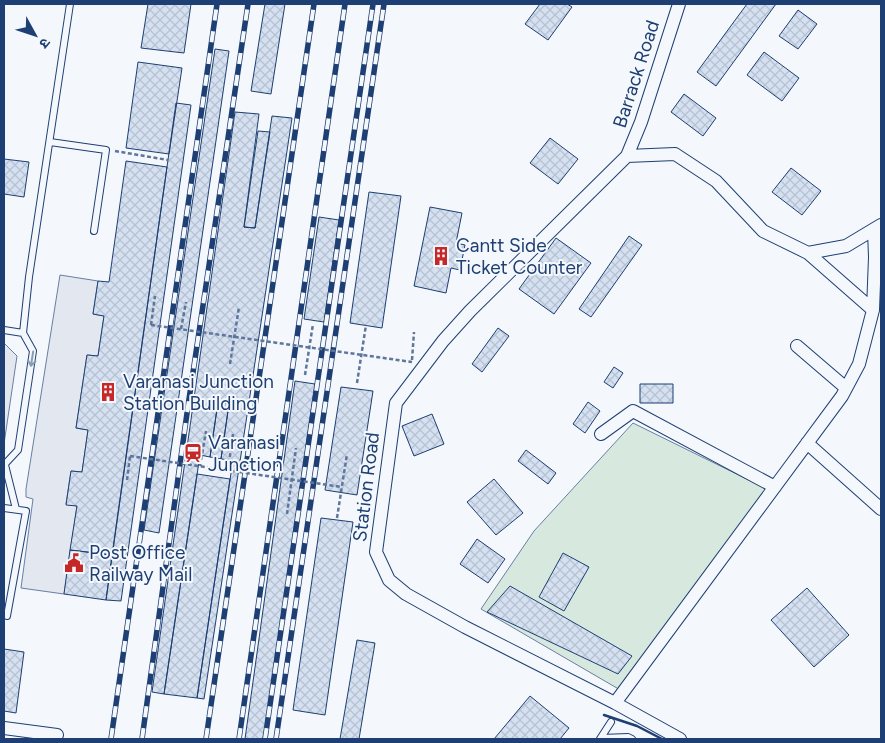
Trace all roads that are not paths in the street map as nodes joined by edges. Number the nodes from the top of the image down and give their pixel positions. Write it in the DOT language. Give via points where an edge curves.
graph roads {
  1 [pos="70,4"];
  2 [pos="679,4"];
  3 [pos="50,142"];
  4 [pos="627,156"];
  5 [pos="878,228"];
  6 [pos="94,231"];
  7 [pos="808,253"];
  8 [pos="873,310"];
  9 [pos="4,330"];
  10 [pos="23,333"];
  11 [pos="797,346"];
  12 [pos="846,388"];
  13 [pos="601,434"];
  14 [pos="807,443"];
  15 [pos="4,465"];
  16 [pos="775,487"];
  17 [pos="4,508"];
  18 [pos="16,509"];
  19 [pos="881,509"];
  20 [pos="4,615"];
  21 [pos="615,703"];
  22 [pos="611,722"];
  23 [pos="4,728"];
  24 [pos="29,735"];
  25 [pos="57,735"];
  26 [pos="600,738"];
  27 [pos="632,739"];
  28 [pos="680,739"];
  1 -- 3 [label="lane"];
  2 -- 4 [label="street, Barrack Road"];
  3 -- 6 [label="lane" via="106,150"];
  3 -- 10 [label="lane"];
  4 -- 7 [label="street" via="675,154 716,181 763,231"];
  4 -- 21 [label="street, Station Road" via="470,311 396,403 376,552 389,580 406,594"];
  5 -- 7 [label="street" via="846,246"];
  5 -- 8 [label="street"];
  7 -- 8 [label="street"];
  8 -- 12 [label="street" via="859,364"];
  9 -- 10 [label="lane"];
  10 -- 15 [label="lane, one-way" via="33,351 18,450"];
  11 -- 12 [label="street"];
  12 -- 14 [label="street"];
  13 -- 16 [label="street" via="633,411"];
  14 -- 16 [label="street"];
  14 -- 19 [label="street"];
  15 -- 18 [label="lane"];
  16 -- 21 [label="street"];
  17 -- 18 [label="lane"];
  18 -- 20 [label="lane" via="26,511 8,616"];
  21 -- 28 [label="street, Station Road"];
  22 -- 26 [label="lane"];
  23 -- 24 [label="street"];
  24 -- 25 [label="street"];
  26 -- 27 [label="lane"];
}
